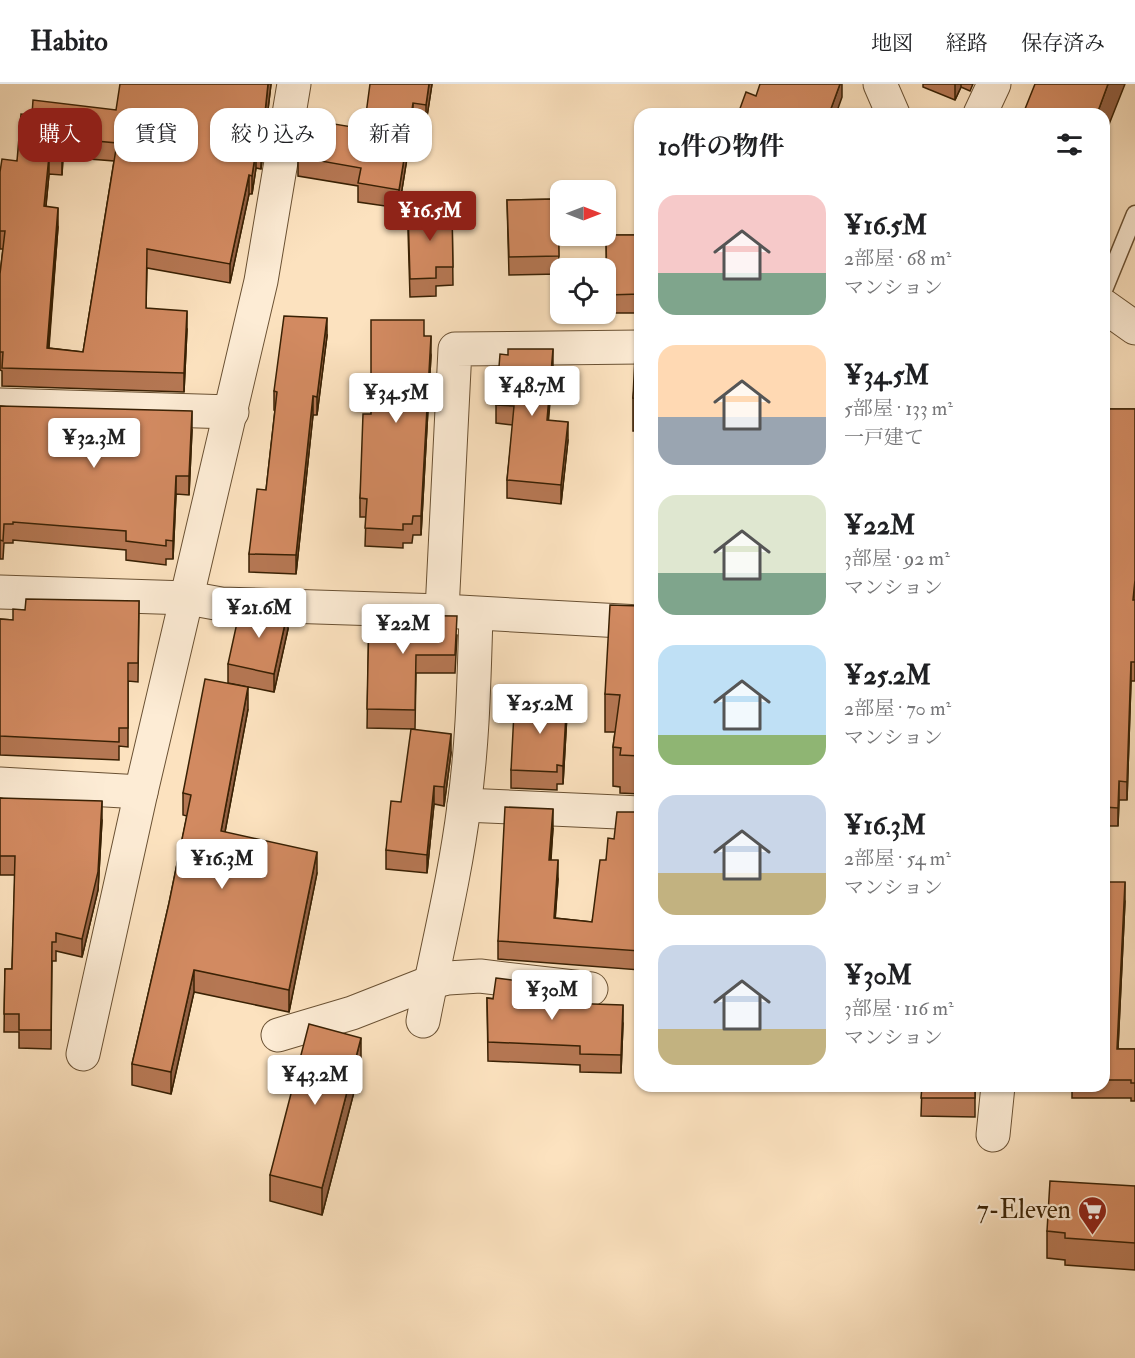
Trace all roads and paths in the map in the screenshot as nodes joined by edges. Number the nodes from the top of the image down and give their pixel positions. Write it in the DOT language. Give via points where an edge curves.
graph roads {
  1 [pos="294,84"];
  2 [pos="880,84"];
  3 [pos="994,84"];
  4 [pos="890,108"];
  5 [pos="983,108"];
  6 [pos="1135,214"];
  7 [pos="1110,275"];
  8 [pos="1110,310"];
  9 [pos="1135,328"];
  10 [pos="634,347"];
  11 [pos="0,405"];
  12 [pos="232,412"];
  13 [pos="0,592"];
  14 [pos="188,598"];
  15 [pos="442,611"];
  16 [pos="476,615"];
  17 [pos="634,622"];
  18 [pos="0,784"];
  19 [pos="141,792"];
  20 [pos="464,804"];
  21 [pos="634,813"];
  22 [pos="431,982"];
  23 [pos="591,989"];
  24 [pos="423,1021"];
  25 [pos="278,1035"];
  26 [pos="83,1054"];
  27 [pos="997,1092"];
  28 [pos="993,1135"];
  1 -- 12 [label="street" via="261,280"];
  2 -- 4 [label="street"];
  3 -- 5 [label="street"];
  6 -- 7 [label="lane"];
  8 -- 9 [label="street"];
  10 -- 15 [label="street" via="455,349"];
  11 -- 12 [label="street"];
  12 -- 14 [label="street"];
  13 -- 14 [label="street"];
  14 -- 15 [label="street" via="221,604"];
  14 -- 19 [label="street"];
  15 -- 16 [label="street"];
  16 -- 17 [label="street"];
  16 -- 20 [label="street" via="474,714"];
  18 -- 19 [label="street"];
  19 -- 26 [label="street"];
  20 -- 21 [label="street"];
  20 -- 22 [label="street"];
  22 -- 23 [label="street" via="480,976"];
  22 -- 24 [label="street"];
  22 -- 25 [label="street" via="352,1013"];
  27 -- 28 [label="street"];
}
